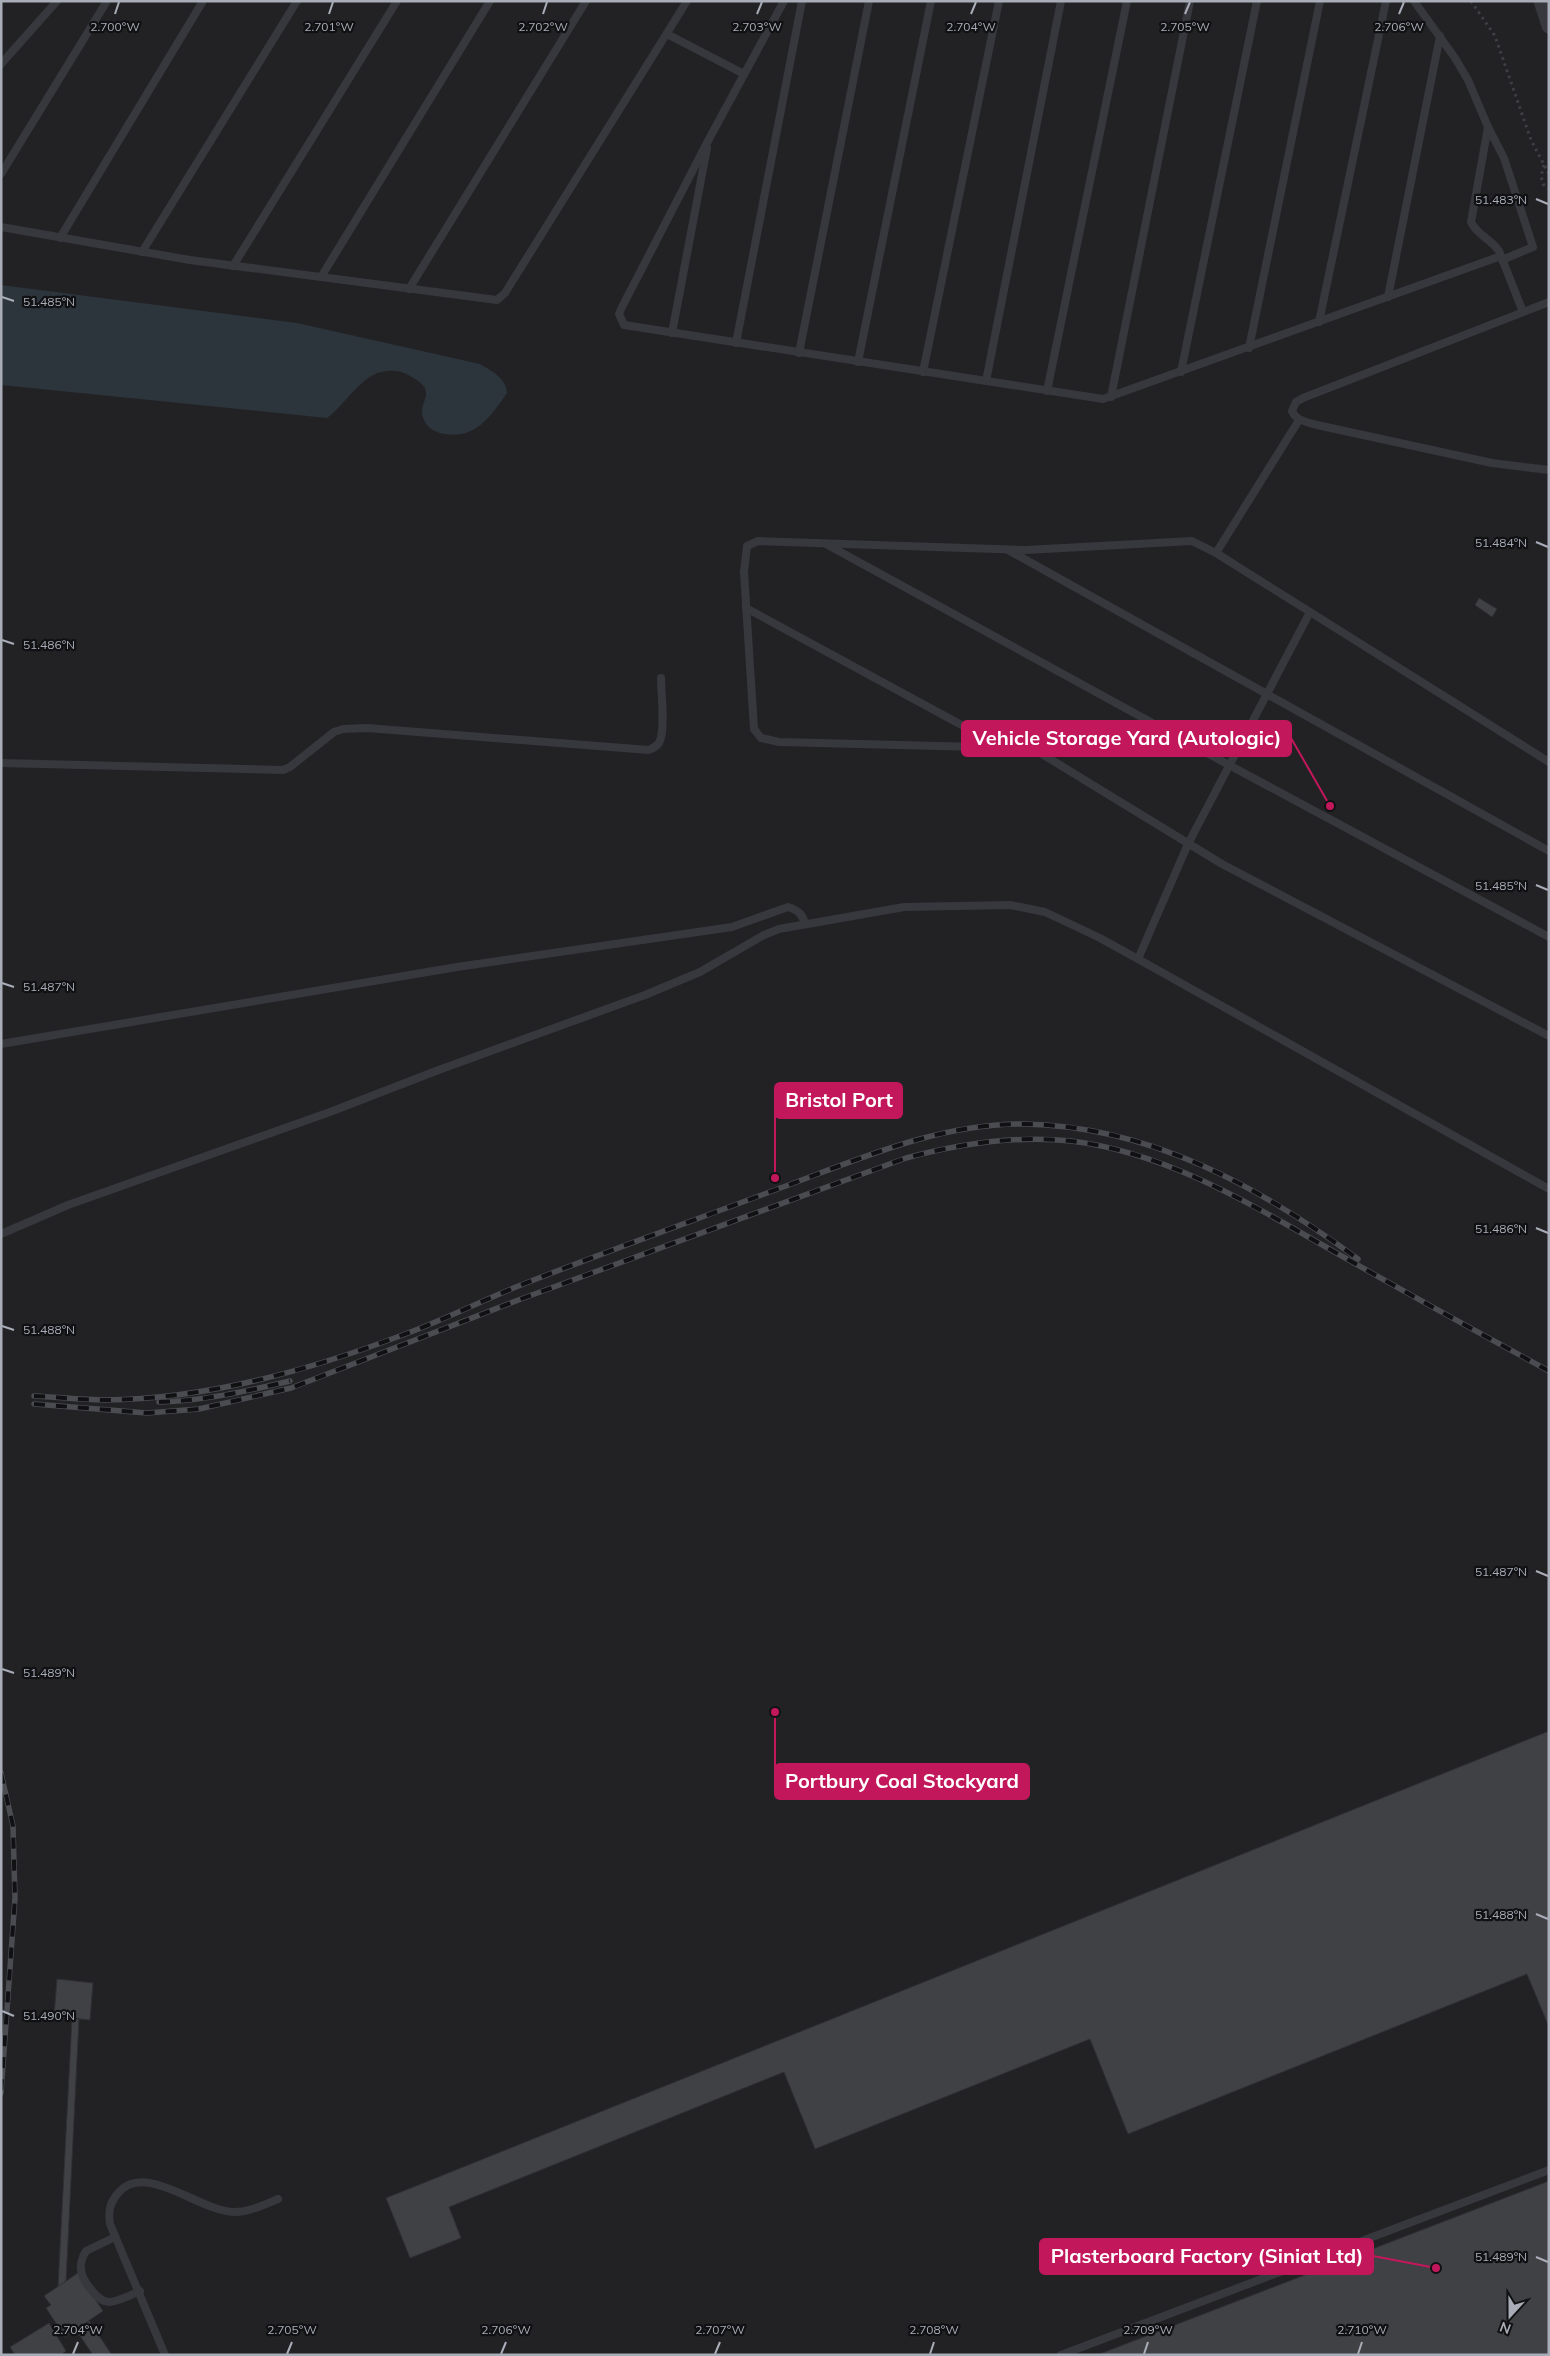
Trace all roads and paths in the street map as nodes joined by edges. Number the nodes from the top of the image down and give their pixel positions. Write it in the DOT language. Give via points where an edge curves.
graph roads {
  1 [pos="57,1"];
  2 [pos="107,1"];
  3 [pos="203,1"];
  4 [pos="298,1"];
  5 [pos="397,1"];
  6 [pos="490,1"];
  7 [pos="586,1"];
  8 [pos="687,1"];
  9 [pos="784,1"];
  10 [pos="802,1"];
  11 [pos="869,1"];
  12 [pos="931,1"];
  13 [pos="999,1"];
  14 [pos="1060,1"];
  15 [pos="1127,1"];
  16 [pos="1190,1"];
  17 [pos="1257,1"];
  18 [pos="1320,1"];
  19 [pos="1386,1"];
  20 [pos="1414,1"];
  21 [pos="1471,1"];
  22 [pos="1541,1"];
  23 [pos="1549,26"];
  24 [pos="667,34"];
  25 [pos="1440,36"];
  26 [pos="1,64"];
  27 [pos="744,74"];
  28 [pos="1488,127"];
  29 [pos="709,138"];
  30 [pos="1544,164"];
  31 [pos="1,174"];
  32 [pos="1549,174"];
  33 [pos="1549,189"];
  34 [pos="1,227"];
  35 [pos="60,238"];
  36 [pos="142,252"];
  37 [pos="1502,258"];
  38 [pos="233,266"];
  39 [pos="321,277"];
  40 [pos="409,289"];
  41 [pos="1388,297"];
  42 [pos="1549,302"];
  43 [pos="1524,312"];
  44 [pos="1319,322"];
  45 [pos="672,333"];
  46 [pos="736,343"];
  47 [pos="1249,348"];
  48 [pos="799,353"];
  49 [pos="858,362"];
  50 [pos="923,372"];
  51 [pos="1181,372"];
  52 [pos="986,381"];
  53 [pos="1047,391"];
  54 [pos="1111,398"];
  55 [pos="1299,420"];
  56 [pos="1549,470"];
  57 [pos="824,543"];
  58 [pos="1006,549"];
  59 [pos="1216,553"];
  60 [pos="746,608"];
  61 [pos="1310,612"];
  62 [pos="661,678"];
  63 [pos="1266,695"];
  64 [pos="1004,748"];
  65 [pos="1549,762"];
  66 [pos="1,763"];
  67 [pos="1229,765"];
  68 [pos="1188,844"];
  69 [pos="1549,851"];
  70 [pos="805,923"];
  71 [pos="1549,937"];
  72 [pos="1138,959"];
  73 [pos="1549,1036"];
  74 [pos="1,1044"];
  75 [pos="1549,1189"];
  76 [pos="1,1234"];
  77 [pos="1549,2170"];
  78 [pos="278,2199"];
  79 [pos="116,2237"];
  80 [pos="140,2292"];
  81 [pos="164,2355"];
  82 [pos="1061,2355"];
  1 -- 26 [label="lane"];
  2 -- 31 [label="lane"];
  3 -- 35 [label="lane"];
  4 -- 36 [label="lane"];
  5 -- 38 [label="lane"];
  6 -- 39 [label="lane"];
  7 -- 40 [label="lane"];
  8 -- 24 [label="lane"];
  9 -- 27 [label="lane"];
  10 -- 46 [label="lane"];
  11 -- 48 [label="lane"];
  12 -- 49 [label="lane"];
  13 -- 50 [label="lane"];
  14 -- 52 [label="lane"];
  15 -- 53 [label="lane"];
  16 -- 54 [label="lane"];
  17 -- 51 [label="lane"];
  18 -- 47 [label="lane"];
  19 -- 44 [label="lane"];
  20 -- 25 [label="lane"];
  21 -- 30 [label="path" via="1495,36 1532,140"];
  22 -- 23 [label="street"];
  24 -- 27 [label="lane"];
  24 -- 40 [label="lane" via="501,298 487,300"];
  25 -- 28 [label="lane" via="1468,80"];
  25 -- 41 [label="lane"];
  27 -- 29 [label="lane"];
  28 -- 37 [label="lane" via="1471,222 1474,229 1495,246"];
  28 -- 37 [label="lane" via="1504,158 1534,247"];
  29 -- 45 [label="lane"];
  29 -- 45 [label="lane" via="619,314 624,325"];
  30 -- 32 [label="path"];
  30 -- 33 [label="path" via="1541,176"];
  34 -- 35 [label="lane"];
  35 -- 36 [label="lane"];
  36 -- 38 [label="lane"];
  37 -- 41 [label="lane"];
  37 -- 43 [label="lane"];
  38 -- 39 [label="lane"];
  39 -- 40 [label="lane"];
  41 -- 44 [label="lane"];
  42 -- 43 [label="lane"];
  43 -- 55 [label="lane" via="1303,398 1292,406 1294,417"];
  44 -- 47 [label="lane"];
  45 -- 46 [label="lane"];
  46 -- 48 [label="lane"];
  47 -- 51 [label="lane"];
  48 -- 49 [label="lane"];
  49 -- 50 [label="lane"];
  50 -- 52 [label="lane"];
  51 -- 54 [label="lane"];
  52 -- 53 [label="lane"];
  53 -- 54 [label="lane" via="1095,399"];
  55 -- 56 [label="lane" via="1492,463"];
  55 -- 59 [label="lane"];
  57 -- 58 [label="lane"];
  57 -- 60 [label="lane" via="758,541 747,546 744,561"];
  57 -- 67 [label="lane"];
  58 -- 59 [label="lane" via="1061,550 1181,540 1192,541"];
  58 -- 63 [label="lane"];
  59 -- 61 [label="lane"];
  60 -- 64 [label="lane"];
  60 -- 64 [label="lane" via="754,729 761,738 779,742"];
  61 -- 63 [label="lane"];
  61 -- 65 [label="lane"];
  62 -- 66 [label="lane" via="662,734 659,743 649,750 367,728 334,732 283,770"];
  63 -- 67 [label="lane"];
  63 -- 69 [label="lane"];
  64 -- 68 [label="lane" via="1028,749 1046,755"];
  67 -- 68 [label="lane"];
  67 -- 71 [label="lane"];
  68 -- 72 [label="lane"];
  68 -- 73 [label="lane"];
  70 -- 72 [label="lane" via="889,908 1010,905 1059,918"];
  70 -- 74 [label="lane" via="796,910 788,907 732,927 457,967"];
  70 -- 76 [label="lane" via="764,935 700,972 645,995 68,1205"];
  72 -- 75 [label="lane"];
  77 -- 82 [label="lane"];
  78 -- 79 [label="lane" via="255,2209 233,2212 197,2202 152,2182 134,2182 125,2186 110,2204 108,2214"];
  79 -- 80 [label="lane"];
  79 -- 80 [label="lane" via="86,2251 81,2272 102,2301 110,2302"];
  80 -- 81 [label="lane"];
}
